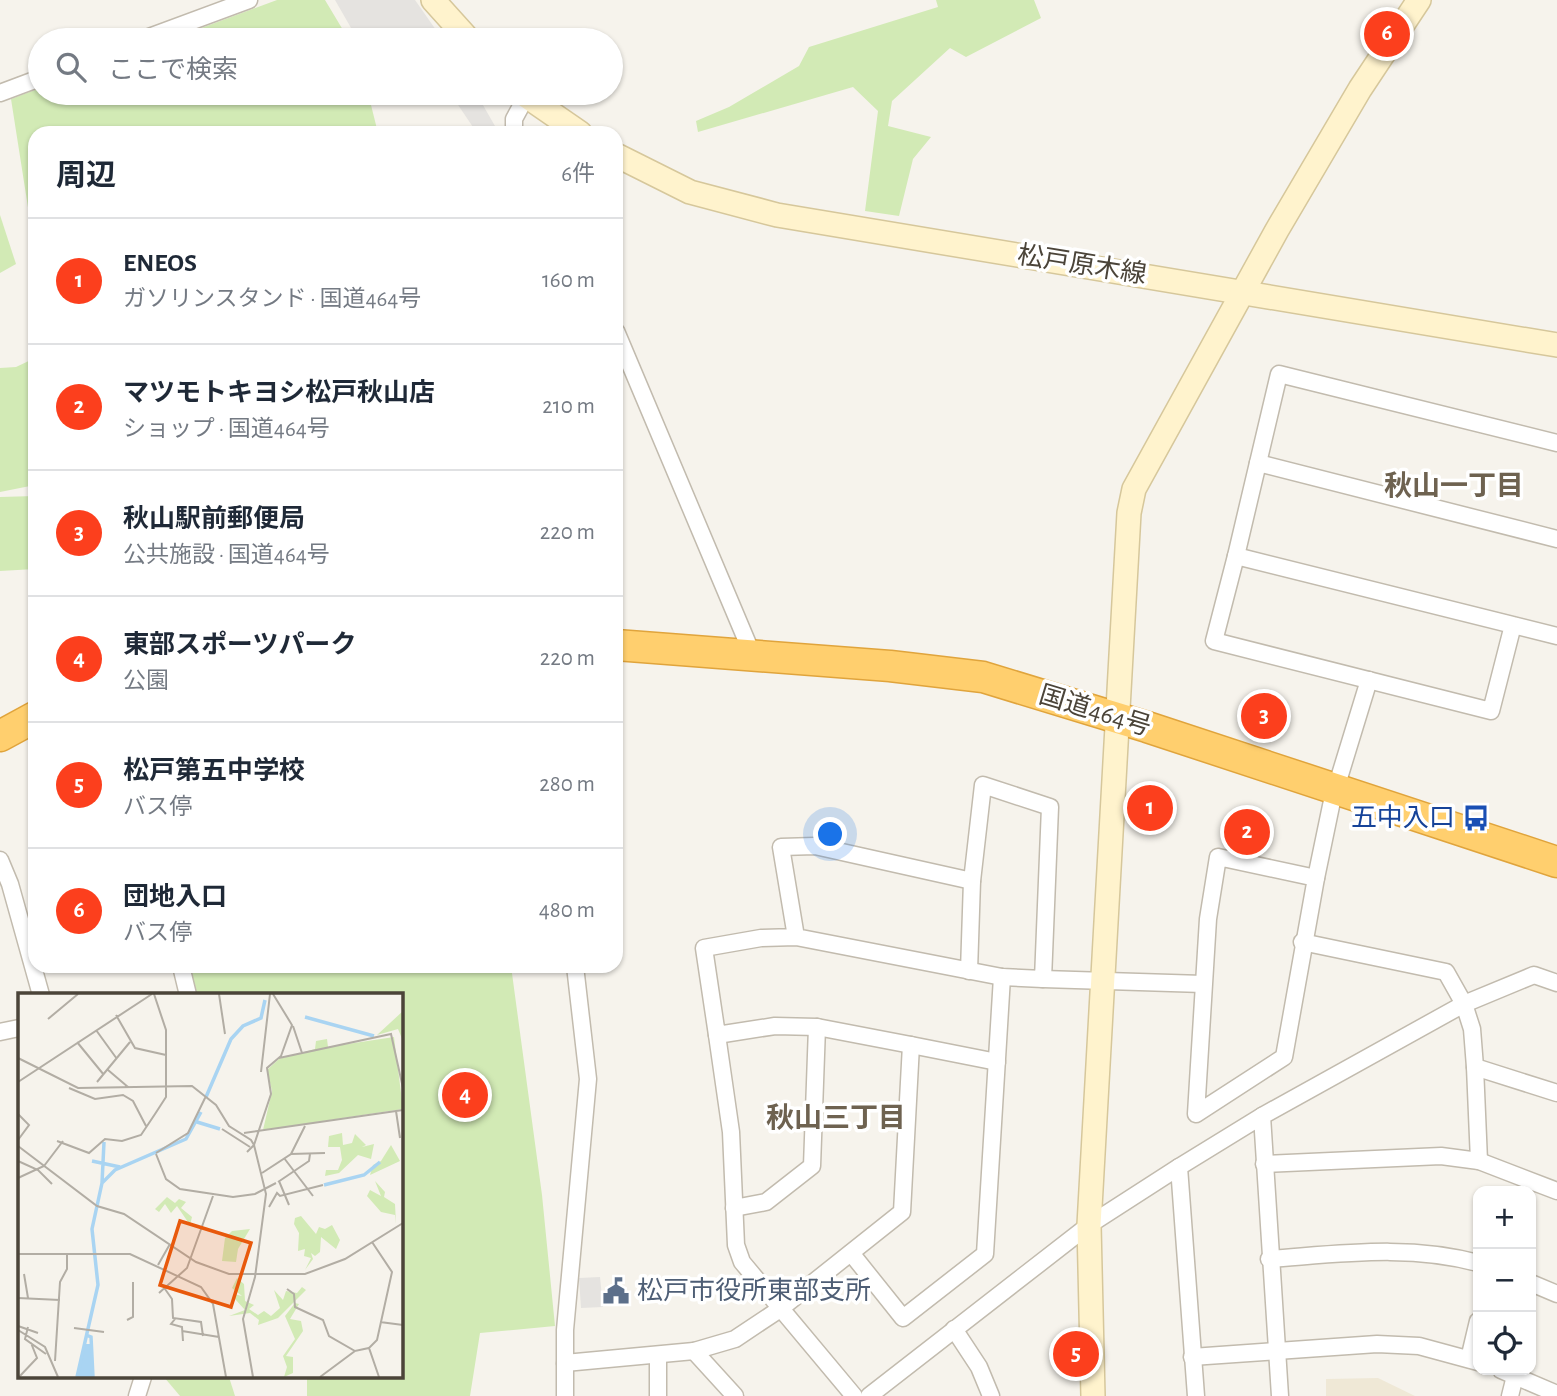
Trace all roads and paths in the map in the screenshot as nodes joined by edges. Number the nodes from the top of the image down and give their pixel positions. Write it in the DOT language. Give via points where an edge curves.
graph roads {
  1 [pos="249,0"];
  2 [pos="433,0"];
  3 [pos="1419,0"];
  4 [pos="173,28"];
  5 [pos="458,28"];
  6 [pos="28,82"];
  7 [pos="0,93"];
  8 [pos="520,105"];
  9 [pos="539,105"];
  10 [pos="514,126"];
  11 [pos="570,126"];
  12 [pos="623,158"];
  13 [pos="1243,290"];
  14 [pos="1557,345"];
  15 [pos="623,348"];
  16 [pos="1557,443"];
  17 [pos="1258,463"];
  18 [pos="1557,538"];
  19 [pos="1236,556"];
  20 [pos="1513,625"];
  21 [pos="1557,636"];
  22 [pos="623,646"];
  23 [pos="747,655"];
  24 [pos="1369,680"];
  25 [pos="1118,718"];
  26 [pos="28,721"];
  27 [pos="0,736"];
  28 [pos="1336,789"];
  29 [pos="0,860"];
  30 [pos="1557,862"];
  31 [pos="1316,878"];
  32 [pos="972,881"];
  33 [pos="796,937"];
  34 [pos="1302,942"];
  35 [pos="28,948"];
  36 [pos="969,971"];
  37 [pos="35,973"];
  38 [pos="183,973"];
  39 [pos="576,973"];
  40 [pos="1002,977"];
  41 [pos="1043,979"];
  42 [pos="1103,981"];
  43 [pos="1557,983"];
  44 [pos="1203,984"];
  45 [pos="40,993"];
  46 [pos="188,993"];
  47 [pos="1464,1004"];
  48 [pos="817,1027"];
  49 [pos="18,1028"];
  50 [pos="0,1032"];
  51 [pos="717,1035"];
  52 [pos="911,1045"];
  53 [pos="997,1062"];
  54 [pos="1475,1067"];
  55 [pos="1557,1093"];
  56 [pos="1262,1116"];
  57 [pos="1479,1161"];
  58 [pos="1264,1164"];
  59 [pos="1180,1167"];
  60 [pos="1557,1191"];
  61 [pos="734,1208"];
  62 [pos="1089,1225"];
  63 [pos="851,1253"];
  64 [pos="1269,1259"];
  65 [pos="1473,1262"];
  66 [pos="1536,1285"];
  67 [pos="1557,1294"];
  68 [pos="780,1309"];
  69 [pos="954,1329"];
  70 [pos="694,1351"];
  71 [pos="1276,1351"];
  72 [pos="658,1354"];
  73 [pos="1192,1357"];
  74 [pos="1473,1360"];
  75 [pos="565,1363"];
  76 [pos="1508,1375"];
  77 [pos="1513,1375"];
  78 [pos="143,1378"];
  79 [pos="1557,1394"];
  80 [pos="137,1396"];
  81 [pos="565,1396"];
  82 [pos="658,1396"];
  83 [pos="735,1396"];
  84 [pos="854,1396"];
  85 [pos="869,1396"];
  86 [pos="991,1396"];
  87 [pos="1093,1396"];
  88 [pos="1196,1396"];
  89 [pos="1280,1396"];
  90 [pos="1510,1396"];
  1 -- 4 [label="street"];
  2 -- 5 [label="street"];
  3 -- 13 [label="street" via="1360,89"];
  6 -- 7 [label="street"];
  8 -- 10 [label="street"];
  9 -- 11 [label="street"];
  12 -- 13 [label="street, 松戸原木線" via="690,192 766,213"];
  13 -- 14 [label="street, 松戸原木線"];
  13 -- 25 [label="street" via="1134,489"];
  15 -- 23 [label="street" via="748,644"];
  16 -- 17 [label="street" via="1279,374"];
  17 -- 18 [label="street"];
  17 -- 19 [label="street"];
  19 -- 20 [label="street"];
  19 -- 24 [label="street" via="1214,641"];
  20 -- 21 [label="street"];
  20 -- 24 [label="street" via="1491,711"];
  22 -- 23 [label="highway, 国道464号"];
  23 -- 25 [label="highway, 国道464号" via="969,675"];
  24 -- 28 [label="street"];
  25 -- 28 [label="highway, 国道464号"];
  25 -- 42 [label="street"];
  26 -- 27 [label="highway"];
  28 -- 30 [label="highway, 国道464号"];
  28 -- 31 [label="street"];
  29 -- 35 [label="street"];
  31 -- 34 [label="street"];
  31 -- 44 [label="street" via="1218,857"];
  32 -- 33 [label="street" via="815,846 780,847"];
  32 -- 36 [label="street"];
  32 -- 41 [label="street" via="983,785 1050,807"];
  33 -- 36 [label="street"];
  33 -- 51 [label="street" via="704,948"];
  34 -- 44 [label="street" via="1284,1057 1196,1114"];
  34 -- 47 [label="street" via="1446,972"];
  36 -- 40 [label="street"];
  37 -- 45 [label="street"];
  38 -- 46 [label="street"];
  39 -- 75 [label="street" via="588,1079"];
  40 -- 41 [label="street"];
  40 -- 53 [label="street"];
  41 -- 42 [label="street"];
  42 -- 44 [label="street"];
  42 -- 62 [label="street"];
  43 -- 47 [label="street" via="1534,975"];
  47 -- 54 [label="street" via="1472,1029"];
  47 -- 56 [label="street"];
  48 -- 51 [label="street" via="775,1026"];
  48 -- 52 [label="street"];
  48 -- 61 [label="street" via="812,1167 766,1202"];
  49 -- 50 [label="street"];
  51 -- 61 [label="street" via="731,1132"];
  52 -- 53 [label="street"];
  52 -- 63 [label="street" via="902,1212"];
  53 -- 63 [label="street" via="985,1254 903,1318"];
  54 -- 55 [label="street"];
  54 -- 57 [label="street"];
  56 -- 58 [label="street"];
  56 -- 59 [label="street"];
  57 -- 58 [label="street" via="1407,1156"];
  57 -- 60 [label="street"];
  58 -- 64 [label="street"];
  59 -- 62 [label="street"];
  59 -- 73 [label="street"];
  61 -- 68 [label="street" via="742,1262"];
  62 -- 69 [label="street"];
  62 -- 87 [label="street"];
  63 -- 68 [label="street"];
  64 -- 65 [label="street" via="1399,1250"];
  64 -- 71 [label="street"];
  66 -- 67 [label="street"];
  68 -- 70 [label="street" via="735,1339"];
  68 -- 84 [label="street"];
  69 -- 85 [label="street"];
  69 -- 86 [label="street" via="979,1367"];
  70 -- 72 [label="street"];
  70 -- 83 [label="street"];
  71 -- 73 [label="street"];
  71 -- 74 [label="street" via="1377,1344 1419,1346"];
  71 -- 89 [label="street"];
  72 -- 75 [label="street"];
  72 -- 82 [label="street"];
  73 -- 88 [label="street"];
  75 -- 81 [label="street"];
  76 -- 90 [label="street"];
  77 -- 79 [label="street"];
  78 -- 80 [label="street"];
}
